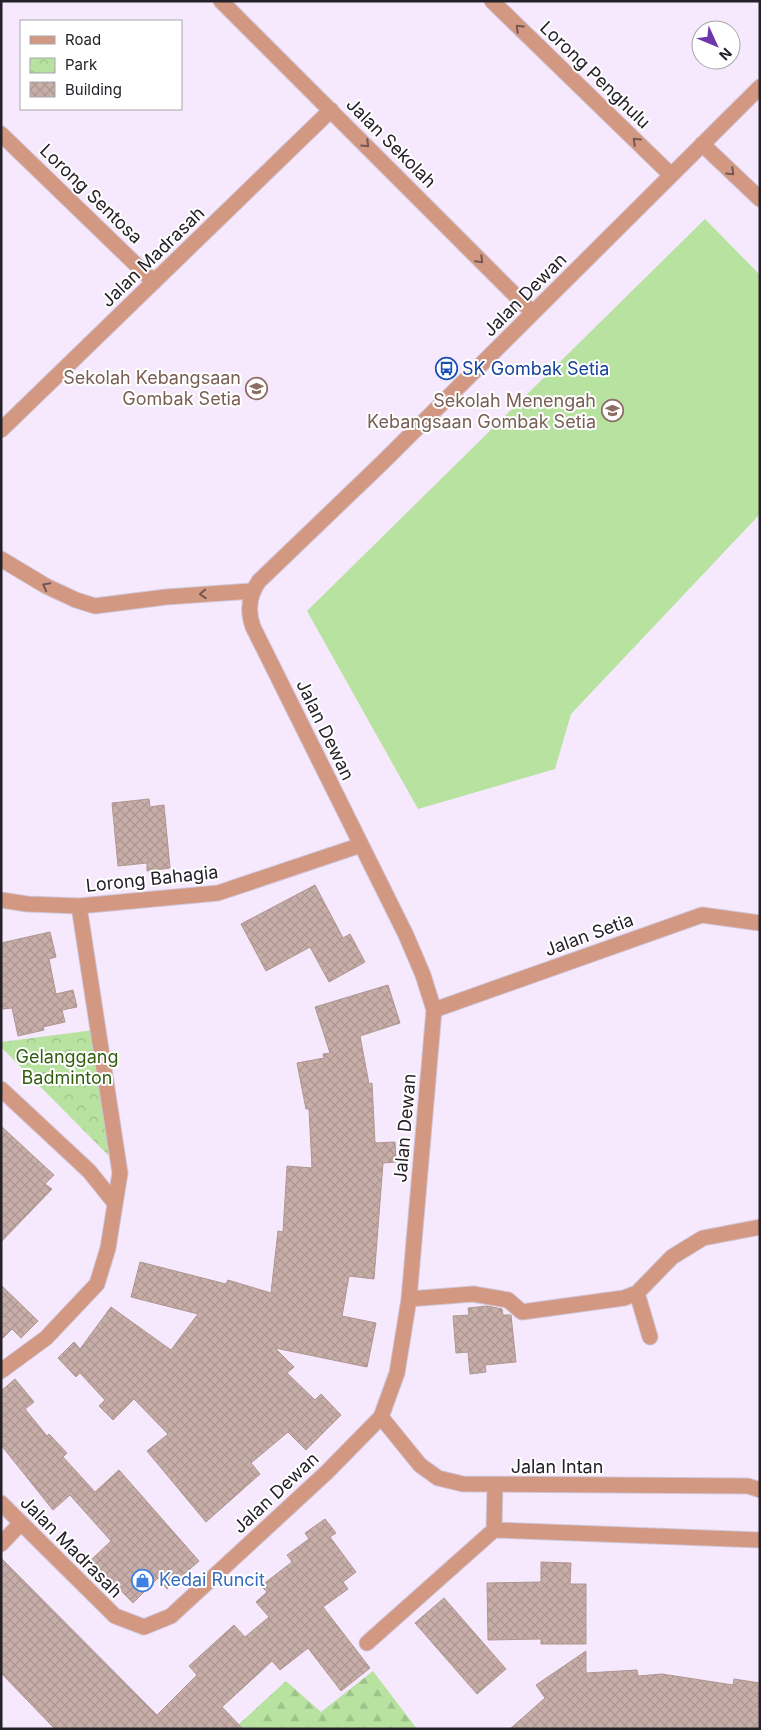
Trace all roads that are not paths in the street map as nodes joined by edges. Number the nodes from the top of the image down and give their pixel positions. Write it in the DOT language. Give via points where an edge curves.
graph roads {
  1 [pos="221,1"];
  2 [pos="492,1"];
  3 [pos="760,88"];
  4 [pos="331,110"];
  5 [pos="1,134"];
  6 [pos="702,144"];
  7 [pos="672,175"];
  8 [pos="760,199"];
  9 [pos="154,282"];
  10 [pos="533,313"];
  11 [pos="1,430"];
  12 [pos="1,559"];
  13 [pos="252,591"];
  14 [pos="361,845"];
  15 [pos="1,900"];
  16 [pos="79,906"];
  17 [pos="760,923"];
  18 [pos="434,1010"];
  19 [pos="1,1089"];
  20 [pos="114,1202"];
  21 [pos="760,1228"];
  22 [pos="638,1293"];
  23 [pos="409,1299"];
  24 [pos="650,1337"];
  25 [pos="1,1371"];
  26 [pos="381,1417"];
  27 [pos="495,1485"];
  28 [pos="760,1490"];
  29 [pos="1,1503"];
  30 [pos="22,1523"];
  31 [pos="494,1530"];
  32 [pos="760,1540"];
  33 [pos="1,1544"];
  34 [pos="171,1616"];
  35 [pos="367,1643"];
  1 -- 4 [label="street, Jalan Sekolah"];
  7 -- 2 [label="street, Lorong Penghulu, one-way"];
  3 -- 6 [label="street, Jalan Dewan"];
  4 -- 9 [label="street, Jalan Madrasah"];
  4 -- 10 [label="street, Jalan Sekolah, one-way"];
  5 -- 9 [label="street, Lorong Sentosa"];
  6 -- 7 [label="street, Jalan Dewan"];
  6 -- 8 [label="street, one-way"];
  7 -- 10 [label="street, Jalan Dewan"];
  9 -- 11 [label="street, Jalan Madrasah"];
  10 -- 13 [label="street, Jalan Dewan"];
  13 -- 12 [label="street, one-way" via="94,606 46,586"];
  13 -- 14 [label="street, Jalan Dewan" via="253,627"];
  14 -- 16 [label="street, Lorong Bahagia" via="218,893"];
  14 -- 18 [label="street, Jalan Dewan" via="406,934"];
  15 -- 16 [label="street, Lorong Bahagia"];
  16 -- 20 [label="street" via="120,1172"];
  17 -- 18 [label="street, Jalan Setia" via="702,915"];
  18 -- 23 [label="street, Jalan Dewan"];
  19 -- 20 [label="street" via="89,1171"];
  20 -- 25 [label="street" via="108,1248 97,1284 46,1338"];
  21 -- 22 [label="street" via="703,1238 672,1257"];
  22 -- 23 [label="street" via="624,1298 522,1312 508,1300 472,1294"];
  22 -- 24 [label="street"];
  23 -- 26 [label="street, Jalan Dewan" via="397,1373"];
  26 -- 27 [label="street, Jalan Intan" via="420,1465 438,1478 463,1484"];
  26 -- 34 [label="street, Jalan Dewan" via="328,1472"];
  27 -- 28 [label="street, Jalan Intan" via="748,1486"];
  27 -- 31 [label="street"];
  29 -- 30 [label="street, Jalan Madrasah"];
  30 -- 33 [label="street"];
  30 -- 34 [label="street, Jalan Madrasah" via="114,1616 144,1627"];
  31 -- 32 [label="street"];
  31 -- 35 [label="street"];
}
